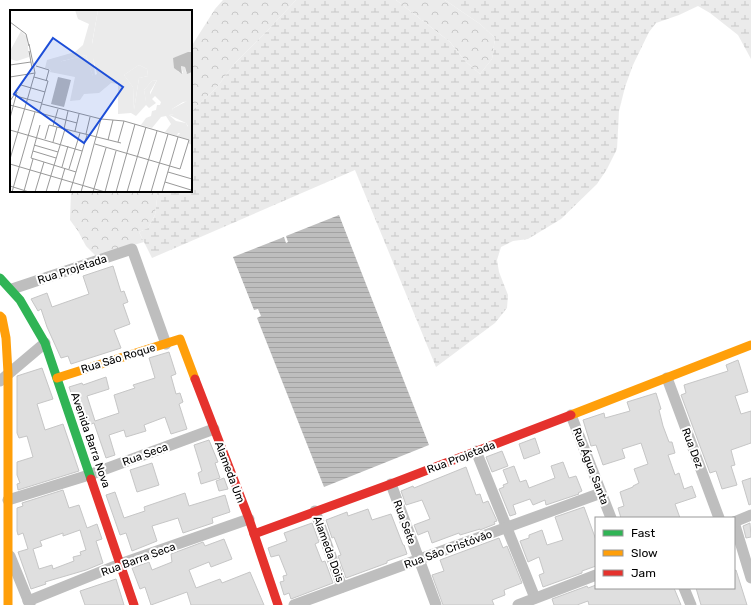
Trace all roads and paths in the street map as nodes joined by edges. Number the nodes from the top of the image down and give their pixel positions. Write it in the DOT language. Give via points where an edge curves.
graph roads {
  1 [pos="0,278"];
  2 [pos="12,289"];
  3 [pos="28,311"];
  4 [pos="1,317"];
  5 [pos="180,339"];
  6 [pos="45,342"];
  7 [pos="166,344"];
  8 [pos="751,345"];
  9 [pos="4,377"];
  10 [pos="57,378"];
  11 [pos="666,378"];
  12 [pos="572,415"];
  13 [pos="214,429"];
  14 [pos="476,451"];
  15 [pos="89,475"];
  16 [pos="391,484"];
  17 [pos="601,493"];
  18 [pos="8,500"];
  19 [pos="315,511"];
  20 [pos="751,515"];
  21 [pos="611,517"];
  22 [pos="719,517"];
  23 [pos="249,519"];
  24 [pos="735,522"];
  25 [pos="735,525"];
  26 [pos="507,528"];
  27 [pos="254,534"];
  28 [pos="7,548"];
  29 [pos="419,560"];
  30 [pos="120,564"];
  31 [pos="595,575"];
  32 [pos="751,578"];
  33 [pos="342,587"];
  34 [pos="684,589"];
  35 [pos="540,600"];
  36 [pos="29,603"];
  37 [pos="8,605"];
  38 [pos="134,605"];
  39 [pos="278,605"];
  40 [pos="294,605"];
  41 [pos="436,605"];
  42 [pos="518,605"];
  43 [pos="690,605"];
  1 -- 2 [label="street, Avenida Barra Nova"];
  2 -- 3 [label="street, Avenida Barra Nova"];
  2 -- 7 [label="street, Rua Projetada" via="132,249"];
  3 -- 4 [label="street" via="21,310"];
  3 -- 6 [label="street, Avenida Barra Nova"];
  4 -- 9 [label="street" via="6,338"];
  5 -- 7 [label="street, Rua São Roque"];
  5 -- 13 [label="street, Alameda Um"];
  6 -- 9 [label="street"];
  6 -- 10 [label="street, Avenida Barra Nova"];
  7 -- 10 [label="street, Rua São Roque"];
  8 -- 11 [label="street, Rua Projetada"];
  9 -- 18 [label="street"];
  10 -- 15 [label="street, Avenida Barra Nova"];
  11 -- 12 [label="street, Rua Projetada"];
  11 -- 22 [label="street, Rua Dez"];
  12 -- 14 [label="street, Rua Projetada"];
  12 -- 17 [label="street, Rua Água Santa"];
  13 -- 15 [label="street, Rua Seca"];
  13 -- 23 [label="street, Alameda Um"];
  14 -- 16 [label="street, Rua Projetada"];
  14 -- 26 [label="street"];
  15 -- 18 [label="street, Rua Seca"];
  15 -- 30 [label="street, Avenida Barra Nova"];
  16 -- 19 [label="street, Rua Projetada"];
  16 -- 29 [label="street, Rua Sete"];
  17 -- 21 [label="street, Rua Água Santa"];
  17 -- 26 [label="street, Rua São Cristóvão"];
  18 -- 28 [label="street"];
  19 -- 27 [label="street, Rua Projetada"];
  19 -- 33 [label="street, Alameda Dois"];
  20 -- 24 [label="street"];
  23 -- 27 [label="street, Alameda Um"];
  23 -- 30 [label="street, Rua Barra Seca"];
  25 -- 32 [label="street"];
  26 -- 29 [label="street, Rua São Cristóvão"];
  26 -- 35 [label="street"];
  27 -- 39 [label="street, Alameda Um"];
  28 -- 36 [label="street"];
  28 -- 37 [label="street"];
  29 -- 33 [label="street, Rua São Cristóvão"];
  29 -- 41 [label="street, Rua Sete"];
  30 -- 36 [label="street, Rua Barra Seca"];
  30 -- 38 [label="street, Avenida Barra Nova"];
  31 -- 35 [label="street"];
  33 -- 40 [label="street, Rua São Cristóvão"];
  34 -- 43 [label="street"];
  35 -- 42 [label="street"];
}
